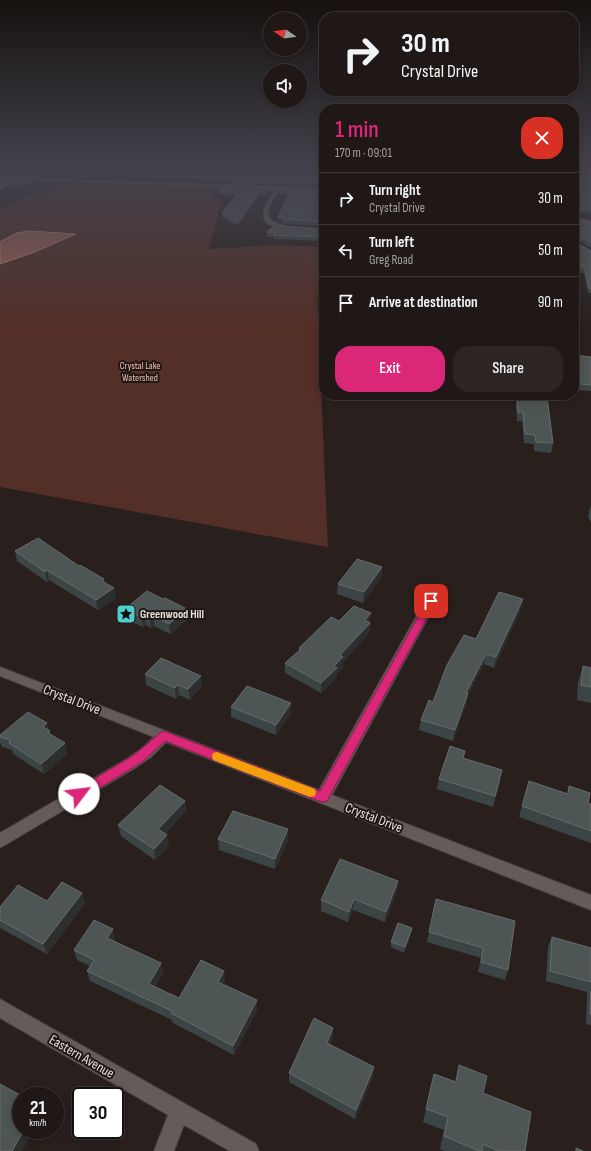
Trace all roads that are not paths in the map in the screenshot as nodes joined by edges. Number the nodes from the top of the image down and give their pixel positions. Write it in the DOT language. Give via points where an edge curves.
graph roads {
  1 [pos="267,221"];
  2 [pos="579,221"];
  3 [pos="591,224"];
  4 [pos="293,229"];
  5 [pos="431,601"];
  6 [pos="0,671"];
  7 [pos="164,736"];
  8 [pos="323,797"];
  9 [pos="0,840"];
  10 [pos="591,903"];
  11 [pos="0,1008"];
  12 [pos="179,1112"];
  13 [pos="164,1151"];
  14 [pos="248,1151"];
  1 -- 4 [label="street" via="273,225"];
  2 -- 3 [label="street"];
  5 -- 8 [label="street"];
  6 -- 7 [label="street, Crystal Drive"];
  7 -- 8 [label="street, Crystal Drive"];
  7 -- 9 [label="street" via="130,764"];
  8 -- 10 [label="street, Crystal Drive"];
  11 -- 12 [label="street, Eastern Avenue"];
  12 -- 13 [label="street"];
  12 -- 14 [label="street, Eastern Avenue"];
}
